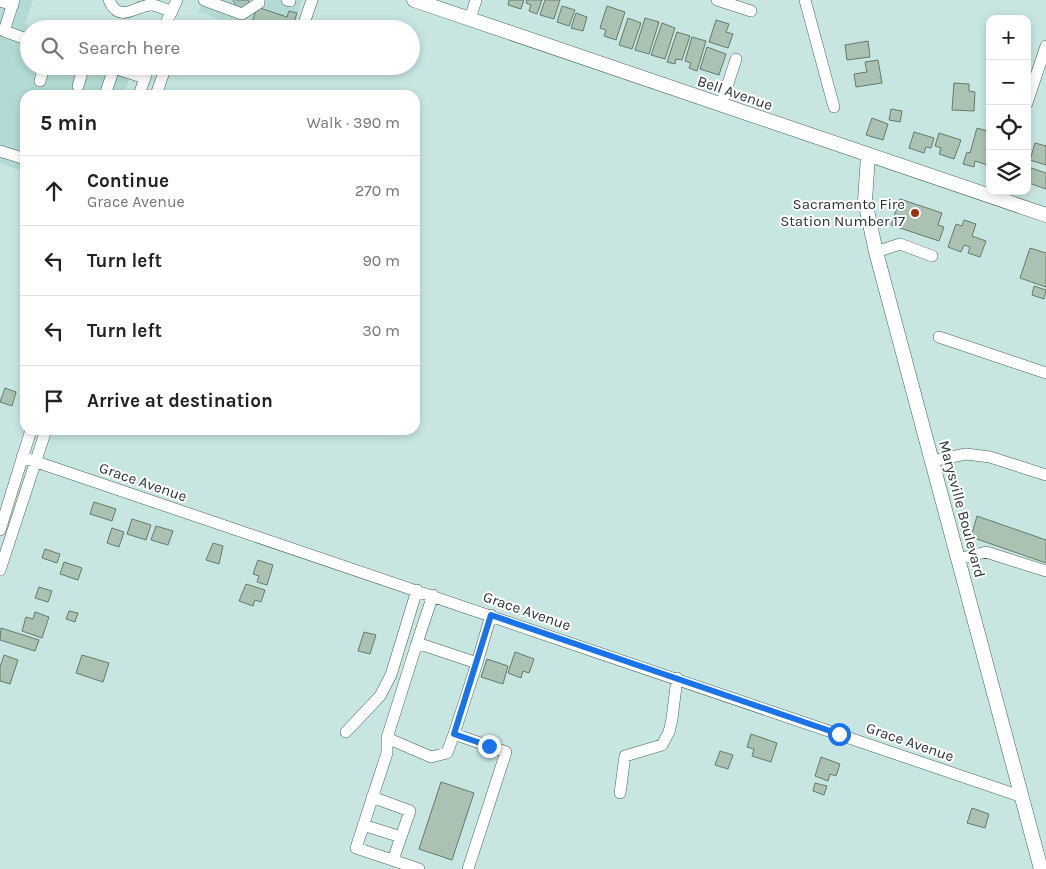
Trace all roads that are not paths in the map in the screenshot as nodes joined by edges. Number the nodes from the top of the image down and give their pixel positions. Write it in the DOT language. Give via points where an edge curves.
graph roads {
  1 [pos="109,0"];
  2 [pos="177,0"];
  3 [pos="259,0"];
  4 [pos="312,0"];
  5 [pos="414,0"];
  6 [pos="476,0"];
  7 [pos="718,0"];
  8 [pos="805,0"];
  9 [pos="0,1"];
  10 [pos="234,1"];
  11 [pos="153,2"];
  12 [pos="213,2"];
  13 [pos="14,3"];
  14 [pos="752,12"];
  15 [pos="470,19"];
  16 [pos="167,20"];
  17 [pos="170,20"];
  18 [pos="305,20"];
  19 [pos="2,31"];
  20 [pos="20,37"];
  21 [pos="1046,46"];
  22 [pos="736,59"];
  23 [pos="42,75"];
  24 [pos="81,75"];
  25 [pos="109,75"];
  26 [pos="136,75"];
  27 [pos="146,75"];
  28 [pos="163,75"];
  29 [pos="145,78"];
  30 [pos="40,81"];
  31 [pos="78,86"];
  32 [pos="106,90"];
  33 [pos="141,90"];
  34 [pos="158,90"];
  35 [pos="1031,91"];
  36 [pos="721,105"];
  37 [pos="834,106"];
  38 [pos="0,151"];
  39 [pos="868,156"];
  40 [pos="20,157"];
  41 [pos="986,192"];
  42 [pos="997,195"];
  43 [pos="1046,215"];
  44 [pos="876,252"];
  45 [pos="932,256"];
  46 [pos="939,337"];
  47 [pos="1046,373"];
  48 [pos="29,435"];
  49 [pos="44,435"];
  50 [pos="22,457"];
  51 [pos="932,461"];
  52 [pos="36,462"];
  53 [pos="1046,475"];
  54 [pos="3,508"];
  55 [pos="0,530"];
  56 [pos="958,559"];
  57 [pos="0,570"];
  58 [pos="1046,572"];
  59 [pos="417,590"];
  60 [pos="432,595"];
  61 [pos="491,615"];
  62 [pos="417,643"];
  63 [pos="477,663"];
  64 [pos="676,678"];
  65 [pos="346,732"];
  66 [pos="454,734"];
  67 [pos="387,738"];
  68 [pos="620,793"];
  69 [pos="1020,796"];
  70 [pos="372,797"];
  71 [pos="363,825"];
  72 [pos="401,837"];
  73 [pos="394,860"];
  74 [pos="419,869"];
  75 [pos="468,869"];
  76 [pos="1041,869"];
  1 -- 11 [label="street" via="112,7 122,12 132,12"];
  2 -- 17 [label="street"];
  3 -- 12 [label="street" via="242,14"];
  4 -- 18 [label="street"];
  5 -- 15 [label="main road, Bell Avenue"];
  6 -- 15 [label="street"];
  7 -- 14 [label="street"];
  8 -- 37 [label="street"];
  9 -- 13 [label="street"];
  10 -- 12 [label="street"];
  11 -- 16 [label="street"];
  13 -- 19 [label="street"];
  15 -- 36 [label="main road, Bell Avenue"];
  19 -- 20 [label="street"];
  21 -- 35 [label="street"];
  22 -- 36 [label="street"];
  23 -- 30 [label="street"];
  24 -- 31 [label="street"];
  25 -- 32 [label="street"];
  26 -- 29 [label="street"];
  27 -- 29 [label="street"];
  28 -- 34 [label="street"];
  29 -- 33 [label="street"];
  36 -- 39 [label="main road, Bell Avenue"];
  38 -- 40 [label="street"];
  39 -- 41 [label="main road, Bell Avenue"];
  39 -- 44 [label="main road, Marysville Boulevard" via="865,202"];
  42 -- 43 [label="main road, Bell Avenue"];
  44 -- 45 [label="street" via="900,244"];
  44 -- 51 [label="main road, Marysville Boulevard"];
  46 -- 47 [label="street"];
  48 -- 50 [label="street"];
  49 -- 52 [label="street"];
  50 -- 52 [label="street, Grace Avenue"];
  50 -- 54 [label="street"];
  51 -- 53 [label="street" via="966,454 990,457"];
  51 -- 56 [label="main road, Marysville Boulevard"];
  52 -- 57 [label="street"];
  52 -- 59 [label="street, Grace Avenue"];
  54 -- 55 [label="street"];
  56 -- 58 [label="street" via="986,552"];
  56 -- 69 [label="main road, Marysville Boulevard"];
  59 -- 60 [label="street, Grace Avenue"];
  59 -- 65 [label="street" via="391,675 380,696"];
  60 -- 61 [label="street, Grace Avenue"];
  60 -- 62 [label="street"];
  61 -- 63 [label="street"];
  61 -- 64 [label="street, Grace Avenue"];
  62 -- 63 [label="street"];
  62 -- 67 [label="street"];
  63 -- 66 [label="street"];
  64 -- 68 [label="street" via="669,732 662,745 625,756"];
  64 -- 69 [label="street, Grace Avenue"];
  66 -- 67 [label="street" via="447,753 431,756"];
  66 -- 75 [label="street" via="506,752"];
  67 -- 70 [label="street" via="387,753"];
  69 -- 76 [label="main road, Marysville Boulevard"];
  70 -- 71 [label="street"];
  70 -- 72 [label="street" via="410,811"];
  71 -- 72 [label="street"];
  71 -- 73 [label="street" via="356,848"];
  72 -- 73 [label="street"];
  73 -- 74 [label="street"];
}
